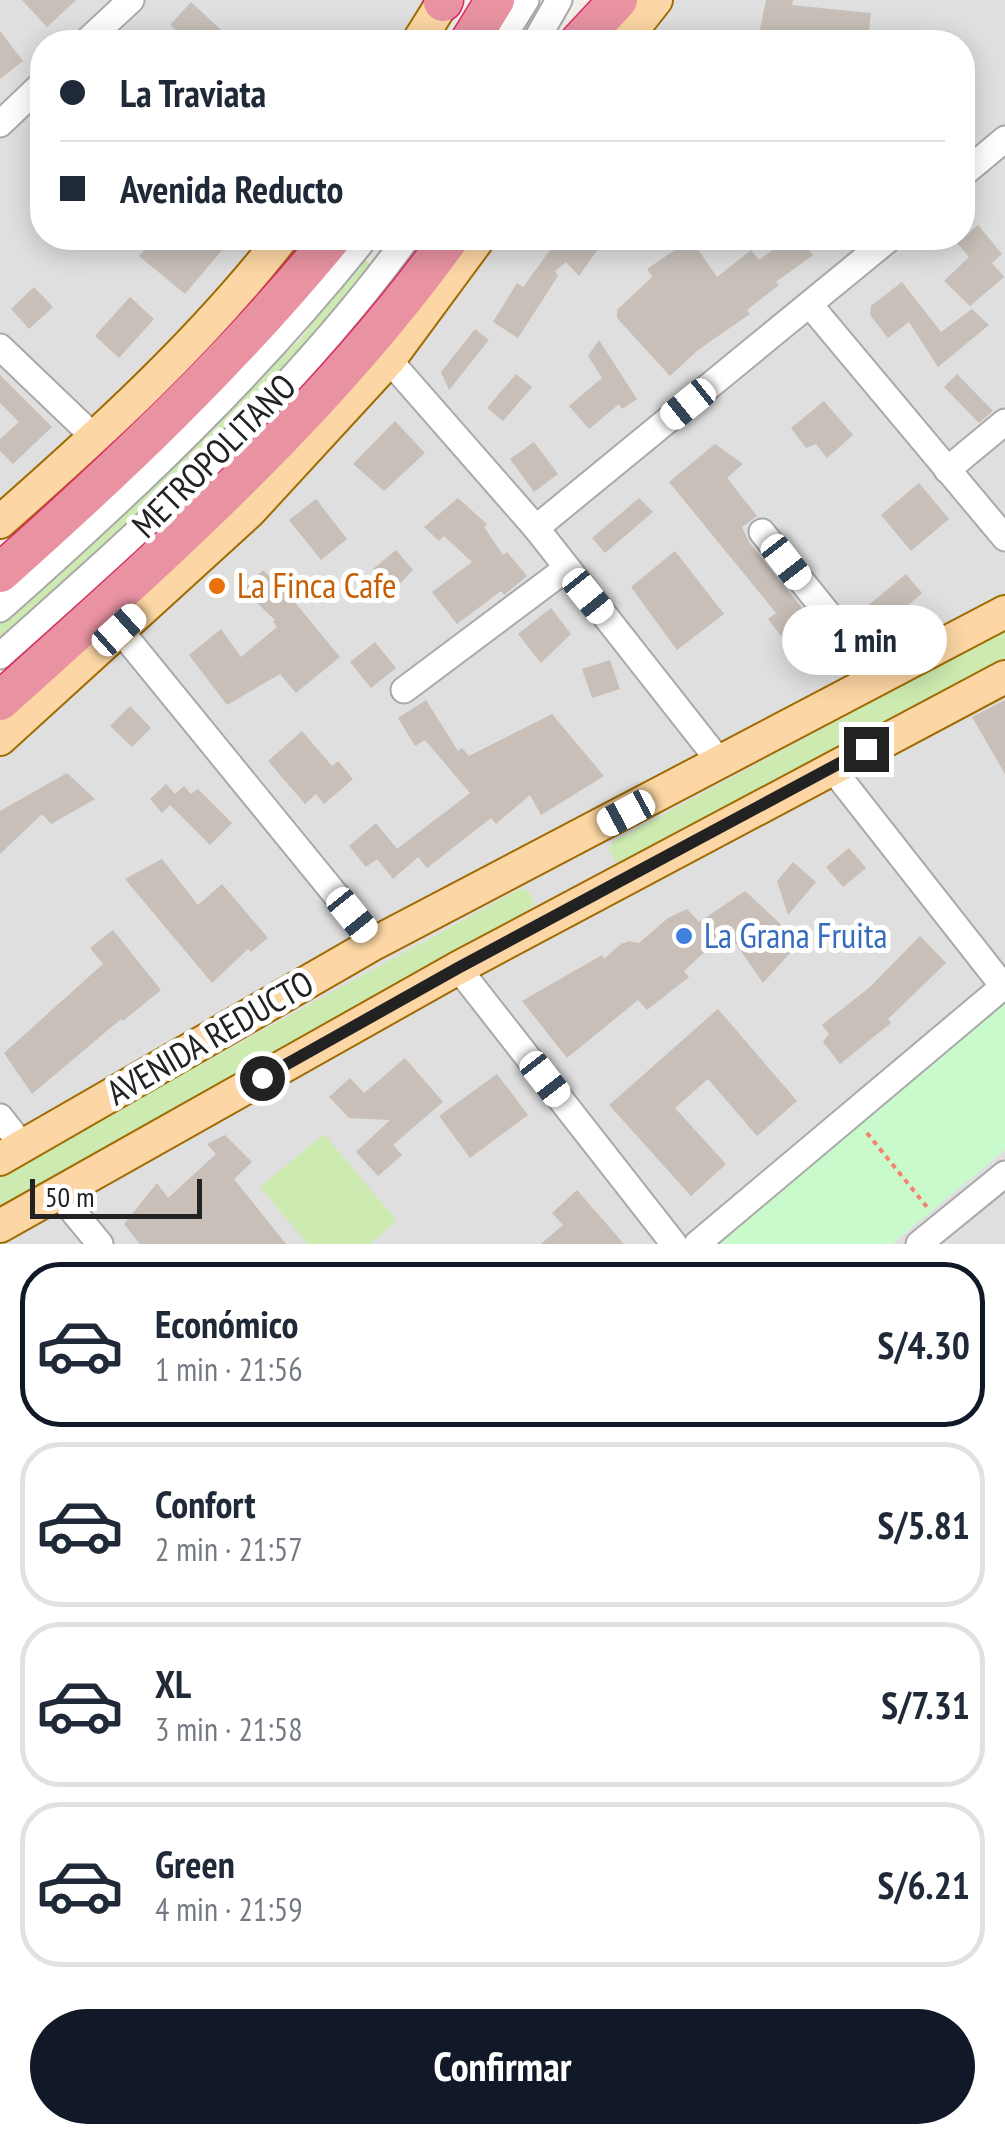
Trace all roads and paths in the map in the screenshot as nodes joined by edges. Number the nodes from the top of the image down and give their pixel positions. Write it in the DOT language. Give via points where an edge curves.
graph roads {
  1 [pos="131,0"];
  2 [pos="495,0"];
  3 [pos="526,0"];
  4 [pos="559,0"];
  5 [pos="602,0"];
  6 [pos="618,0"];
  7 [pos="656,0"];
  8 [pos="443,1"];
  9 [pos="99,30"];
  10 [pos="425,30"];
  11 [pos="476,30"];
  12 [pos="507,30"];
  13 [pos="542,30"];
  14 [pos="586,30"];
  15 [pos="590,30"];
  16 [pos="632,30"];
  17 [pos="30,95"];
  18 [pos="0,124"];
  19 [pos="1005,139"];
  20 [pos="975,164"];
  21 [pos="272,250"];
  22 [pos="321,250"];
  23 [pos="355,250"];
  24 [pos="398,250"];
  25 [pos="441,250"];
  26 [pos="470,250"];
  27 [pos="876,250"];
  28 [pos="810,306"];
  29 [pos="0,347"];
  30 [pos="389,360"];
  31 [pos="1005,422"];
  32 [pos="94,437"];
  33 [pos="946,470"];
  34 [pos="0,522"];
  35 [pos="536,528"];
  36 [pos="762,532"];
  37 [pos="1005,538"];
  38 [pos="567,568"];
  39 [pos="0,573"];
  40 [pos="0,610"];
  41 [pos="1005,612"];
  42 [pos="119,630"];
  43 [pos="0,656"];
  44 [pos="1005,677"];
  45 [pos="880,678"];
  46 [pos="404,690"];
  47 [pos="0,700"];
  48 [pos="0,739"];
  49 [pos="720,762"];
  50 [pos="832,767"];
  51 [pos="563,846"];
  52 [pos="588,897"];
  53 [pos="375,944"];
  54 [pos="458,968"];
  55 [pos="1004,986"];
  56 [pos="0,1117"];
  57 [pos="862,1126"];
  58 [pos="11,1152"];
  59 [pos="1005,1174"];
  60 [pos="58,1192"];
  61 [pos="930,1211"];
  62 [pos="0,1226"];
  63 [pos="100,1244"];
  64 [pos="674,1244"];
  65 [pos="696,1244"];
  66 [pos="920,1244"];
  1 -- 9 [label="street"];
  2 -- 11 [label="highway"];
  3 -- 12 [label="street"];
  4 -- 13 [label="street"];
  5 -- 14 [label="highway"];
  6 -- 15 [label="highway"];
  7 -- 16 [label="main road"];
  8 -- 10 [label="main road"];
  17 -- 18 [label="street"];
  19 -- 20 [label="street"];
  21 -- 32 [label="main road"];
  22 -- 39 [label="highway" via="207,380"];
  23 -- 40 [label="street, METROPOLITANO" via="215,410"];
  24 -- 43 [label="street, METROPOLITANO" via="265,409"];
  25 -- 47 [label="highway" via="278,444"];
  26 -- 30 [label="main road"];
  27 -- 28 [label="street"];
  28 -- 33 [label="street"];
  28 -- 35 [label="street"];
  29 -- 32 [label="street"];
  30 -- 35 [label="street"];
  30 -- 42 [label="main road" via="249,512"];
  31 -- 33 [label="street"];
  32 -- 34 [label="main road"];
  33 -- 37 [label="street"];
  35 -- 38 [label="street"];
  36 -- 45 [label="street"];
  38 -- 46 [label="street"];
  38 -- 49 [label="street"];
  41 -- 45 [label="main road, AVENIDA REDUCTO"];
  42 -- 48 [label="main road"];
  42 -- 53 [label="street"];
  44 -- 50 [label="main road, AVENIDA REDUCTO"];
  45 -- 49 [label="main road, AVENIDA REDUCTO"];
  49 -- 51 [label="main road, AVENIDA REDUCTO"];
  50 -- 52 [label="main road, AVENIDA REDUCTO"];
  50 -- 55 [label="street"];
  51 -- 52 [label="main road"];
  51 -- 53 [label="main road, AVENIDA REDUCTO"];
  52 -- 54 [label="main road, AVENIDA REDUCTO"];
  53 -- 58 [label="main road, AVENIDA REDUCTO"];
  54 -- 60 [label="main road, AVENIDA REDUCTO"];
  54 -- 64 [label="street"];
  55 -- 65 [label="street"];
  56 -- 58 [label="street"];
  57 -- 61 [label="path"];
  59 -- 66 [label="street"];
  60 -- 62 [label="main road, AVENIDA REDUCTO"];
  60 -- 63 [label="street"];
}
